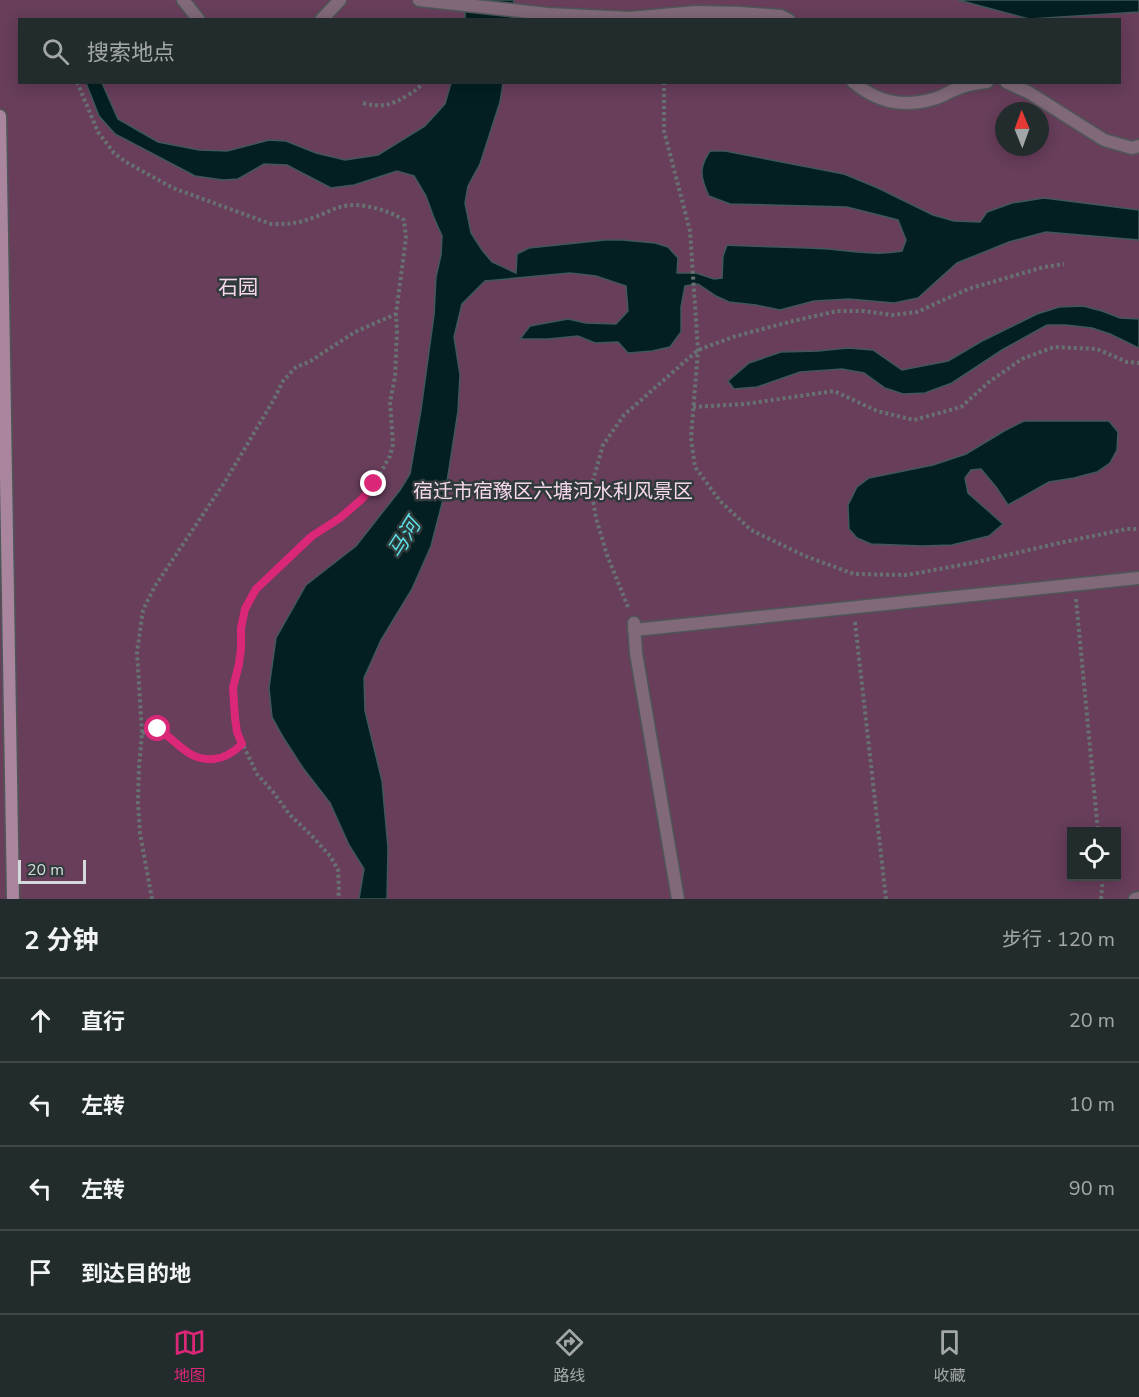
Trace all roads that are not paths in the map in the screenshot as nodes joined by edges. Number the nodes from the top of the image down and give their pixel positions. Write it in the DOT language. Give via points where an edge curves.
graph roads {
  1 [pos="183,0"];
  2 [pos="340,0"];
  3 [pos="419,0"];
  4 [pos="425,1"];
  5 [pos="197,18"];
  6 [pos="323,18"];
  7 [pos="630,18"];
  8 [pos="630,18"];
  9 [pos="785,18"];
  10 [pos="855,84"];
  11 [pos="976,84"];
  12 [pos="1010,84"];
  13 [pos="0,116"];
  14 [pos="1139,146"];
  15 [pos="4,558"];
  16 [pos="1139,578"];
  17 [pos="1139,898"];
  18 [pos="13,899"];
  19 [pos="678,899"];
  20 [pos="1134,899"];
  1 -- 5 [label="street"];
  2 -- 6 [label="street"];
  3 -- 4 [label="street"];
  4 -- 7 [label="street"];
  8 -- 9 [label="street" via="696,12"];
  10 -- 11 [label="street" via="884,101 904,104"];
  12 -- 14 [label="street" via="1104,140 1132,148"];
  13 -- 15 [label="main road"];
  15 -- 18 [label="main road"];
  16 -- 19 [label="street" via="634,626"];
  17 -- 20 [label="street"];
}
